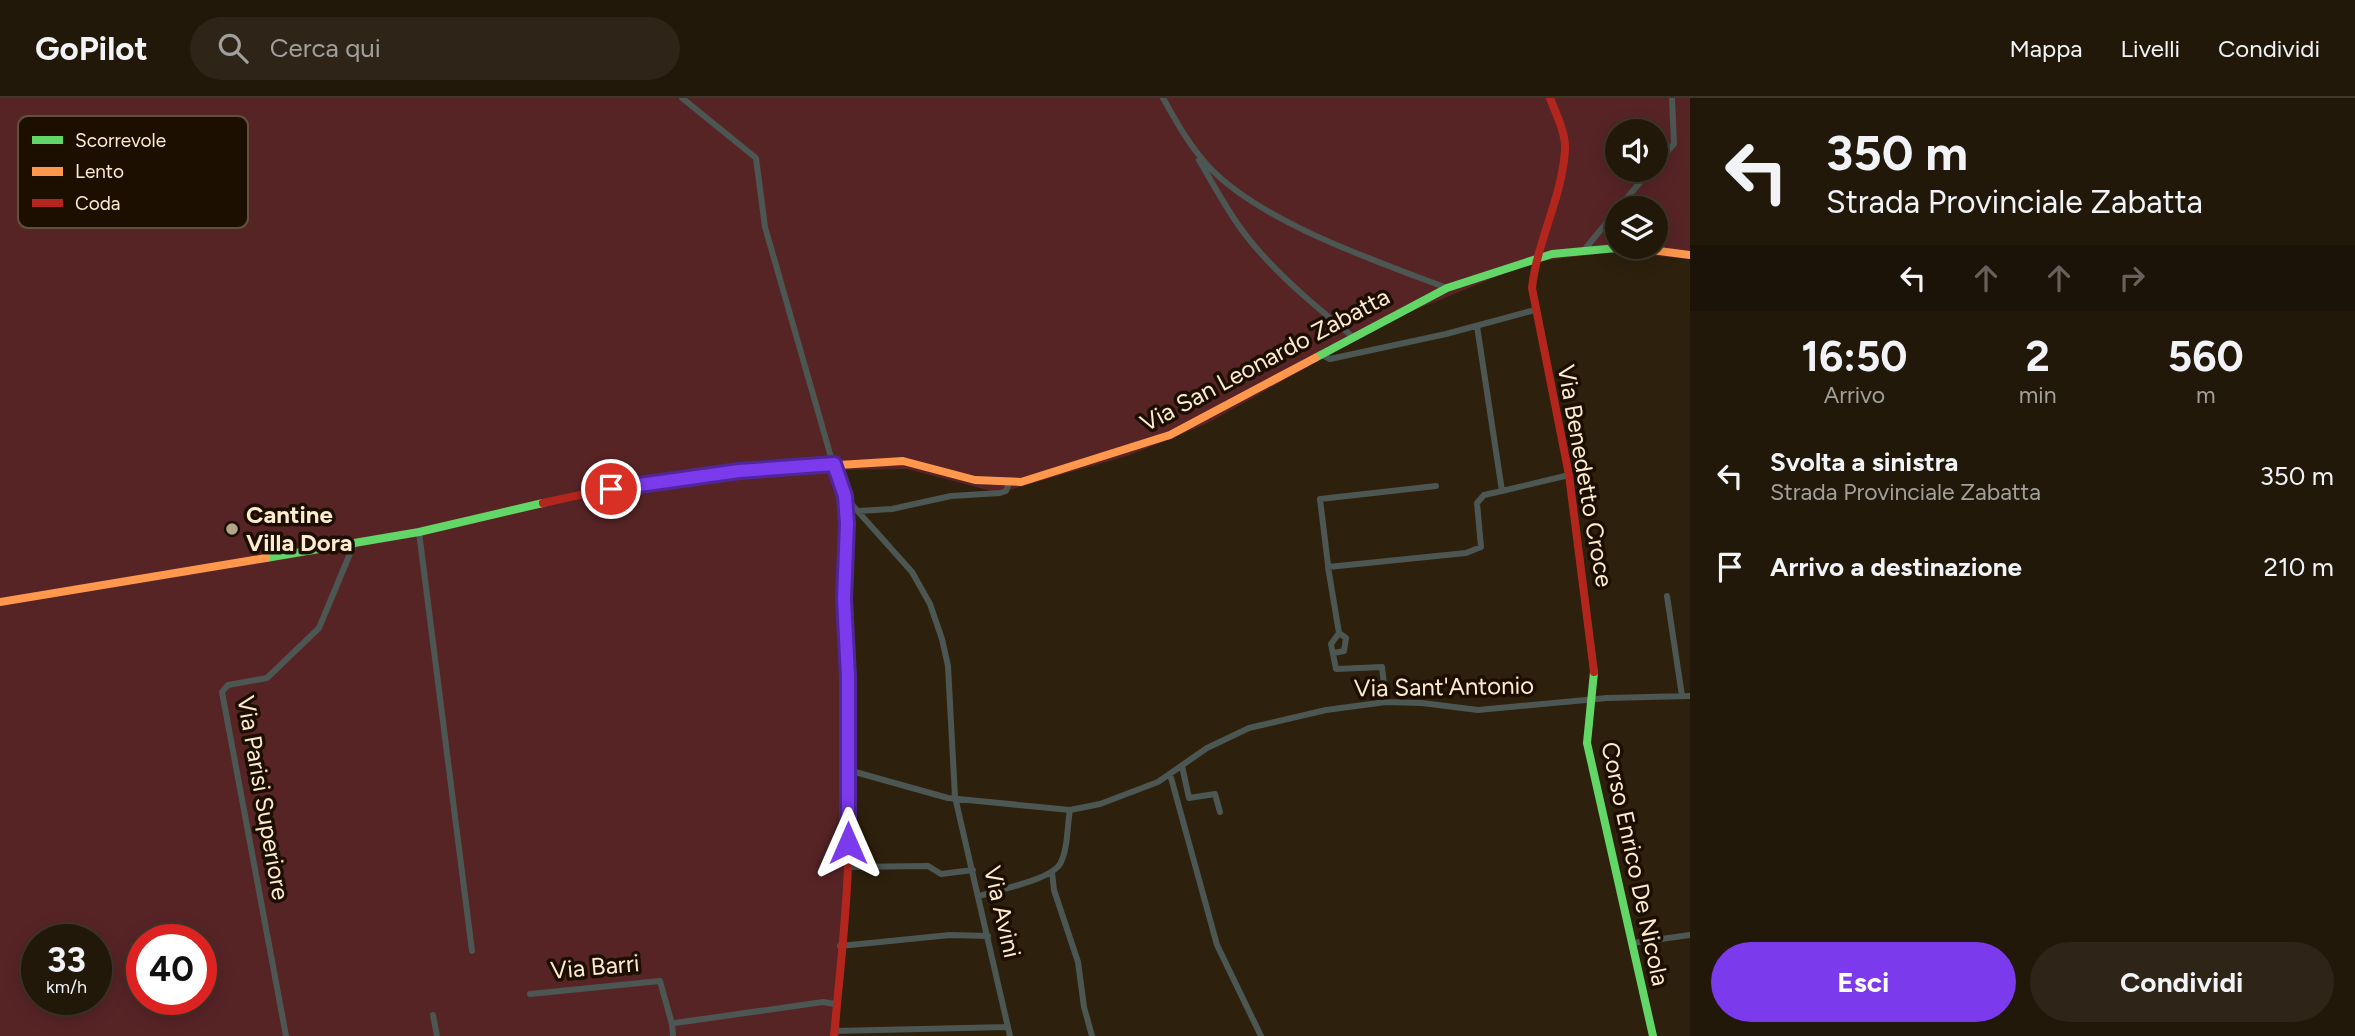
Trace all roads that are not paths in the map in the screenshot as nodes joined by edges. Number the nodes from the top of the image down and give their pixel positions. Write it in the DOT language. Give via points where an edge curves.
graph roads {
  1 [pos="682,98"];
  2 [pos="1163,98"];
  3 [pos="1550,98"];
  4 [pos="1672,98"];
  5 [pos="1191,146"];
  6 [pos="1668,151"];
  7 [pos="1641,182"];
  8 [pos="1629,196"];
  9 [pos="1605,225"];
  10 [pos="1605,248"];
  11 [pos="1585,249"];
  12 [pos="1668,252"];
  13 [pos="1690,255"];
  14 [pos="1535,258"];
  15 [pos="1447,288"];
  16 [pos="1535,310"];
  17 [pos="1477,326"];
  18 [pos="1353,337"];
  19 [pos="1320,354"];
  20 [pos="834,464"];
  21 [pos="1569,475"];
  22 [pos="1009,483"];
  23 [pos="1436,486"];
  24 [pos="1502,491"];
  25 [pos="845,496"];
  26 [pos="858,511"];
  27 [pos="419,532"];
  28 [pos="354,544"];
  29 [pos="1328,565"];
  30 [pos="1667,596"];
  31 [pos="0,602"];
  32 [pos="1339,633"];
  33 [pos="1334,653"];
  34 [pos="1686,696"];
  35 [pos="1588,700"];
  36 [pos="1386,702"];
  37 [pos="1182,766"];
  38 [pos="848,770"];
  39 [pos="1170,775"];
  40 [pos="956,797"];
  41 [pos="1070,810"];
  42 [pos="1220,812"];
  43 [pos="848,867"];
  44 [pos="973,870"];
  45 [pos="1052,872"];
  46 [pos="979,896"];
  47 [pos="1690,935"];
  48 [pos="988,936"];
  49 [pos="1633,943"];
  50 [pos="840,946"];
  51 [pos="472,951"];
  52 [pos="530,994"];
  53 [pos="835,1004"];
  54 [pos="433,1015"];
  55 [pos="672,1024"];
  56 [pos="1008,1027"];
  57 [pos="921,1032"];
  58 [pos="834,1033"];
  59 [pos="286,1036"];
  60 [pos="437,1036"];
  61 [pos="673,1036"];
  62 [pos="1010,1036"];
  63 [pos="1092,1036"];
  64 [pos="1261,1036"];
  65 [pos="1653,1036"];
  1 -- 20 [label="street" via="756,158 765,227"];
  2 -- 5 [label="street"];
  3 -- 14 [label="street, Via Benedetto Croce" via="1565,149 1556,198"];
  4 -- 6 [label="street" via="1674,144"];
  5 -- 15 [label="street" via="1235,190 1273,213"];
  5 -- 18 [label="street" via="1257,250"];
  7 -- 8 [label="street"];
  9 -- 11 [label="street"];
  10 -- 11 [label="street, Via San Leonardo Zabatta"];
  11 -- 14 [label="street, Via San Leonardo Zabatta"];
  12 -- 13 [label="street, Via San Leonardo Zabatta"];
  14 -- 15 [label="street, Via San Leonardo Zabatta"];
  14 -- 16 [label="street, Via Benedetto Croce"];
  15 -- 18 [label="street, Via San Leonardo Zabatta"];
  16 -- 17 [label="street"];
  16 -- 21 [label="street, Via Benedetto Croce"];
  17 -- 19 [label="street" via="1330,359"];
  17 -- 24 [label="street"];
  18 -- 19 [label="street, Via San Leonardo Zabatta"];
  19 -- 22 [label="street, Via San Leonardo Zabatta" via="1160,440"];
  20 -- 22 [label="street, Via San Leonardo Zabatta" via="903,461 975,480"];
  20 -- 25 [label="street"];
  20 -- 27 [label="street, Via San Leonardo Zabatta" via="739,471 599,491"];
  21 -- 24 [label="street"];
  21 -- 35 [label="street, Via Benedetto Croce" via="1594,666 1595,681"];
  22 -- 26 [label="street" via="1000,493"];
  23 -- 29 [label="street" via="1320,499"];
  24 -- 32 [label="street" via="1484,495 1477,503 1482,544 1478,550 1328,567"];
  25 -- 26 [label="street, Via Avini"];
  25 -- 38 [label="street"];
  26 -- 40 [label="street, Via Avini" via="912,572 942,639 948,666"];
  27 -- 28 [label="street, Via San Leonardo Zabatta"];
  27 -- 51 [label="street"];
  28 -- 31 [label="street, Via San Leonardo Zabatta"];
  28 -- 59 [label="street, Via Parisi Superiore" via="319,628 267,678 228,685 222,692"];
  30 -- 34 [label="street"];
  32 -- 33 [label="street" via="1331,644"];
  32 -- 33 [label="street" via="1347,646"];
  33 -- 36 [label="street" via="1336,669 1382,667"];
  34 -- 35 [label="street, Via Sant'Antonio"];
  35 -- 36 [label="street, Via Sant'Antonio" via="1478,710"];
  35 -- 49 [label="street, Corso Enrico De Nicola" via="1587,743"];
  36 -- 37 [label="street, Via Sant'Antonio" via="1249,728"];
  37 -- 39 [label="street, Via Sant'Antonio"];
  37 -- 42 [label="street" via="1189,798 1214,794"];
  38 -- 40 [label="street, Via Sant'Antonio"];
  38 -- 43 [label="street"];
  39 -- 41 [label="street, Via Sant'Antonio" via="1100,804"];
  39 -- 64 [label="street" via="1217,945"];
  40 -- 41 [label="street, Via Sant'Antonio"];
  40 -- 44 [label="street, Via Avini"];
  41 -- 45 [label="street" via="1062,859"];
  43 -- 44 [label="street" via="928,866 941,874"];
  43 -- 50 [label="street"];
  44 -- 46 [label="street, Via Avini"];
  45 -- 46 [label="street"];
  45 -- 63 [label="street" via="1078,962"];
  46 -- 48 [label="street, Via Avini"];
  47 -- 49 [label="street"];
  48 -- 50 [label="street" via="950,935"];
  48 -- 56 [label="street, Via Avini"];
  49 -- 65 [label="street, Corso Enrico De Nicola"];
  50 -- 53 [label="street"];
  52 -- 55 [label="street, Via Barri" via="660,981"];
  53 -- 55 [label="street"];
  53 -- 58 [label="street"];
  54 -- 60 [label="street"];
  55 -- 61 [label="street"];
  56 -- 57 [label="street"];
  56 -- 62 [label="street, Via Avini"];
  57 -- 58 [label="street"];
}
